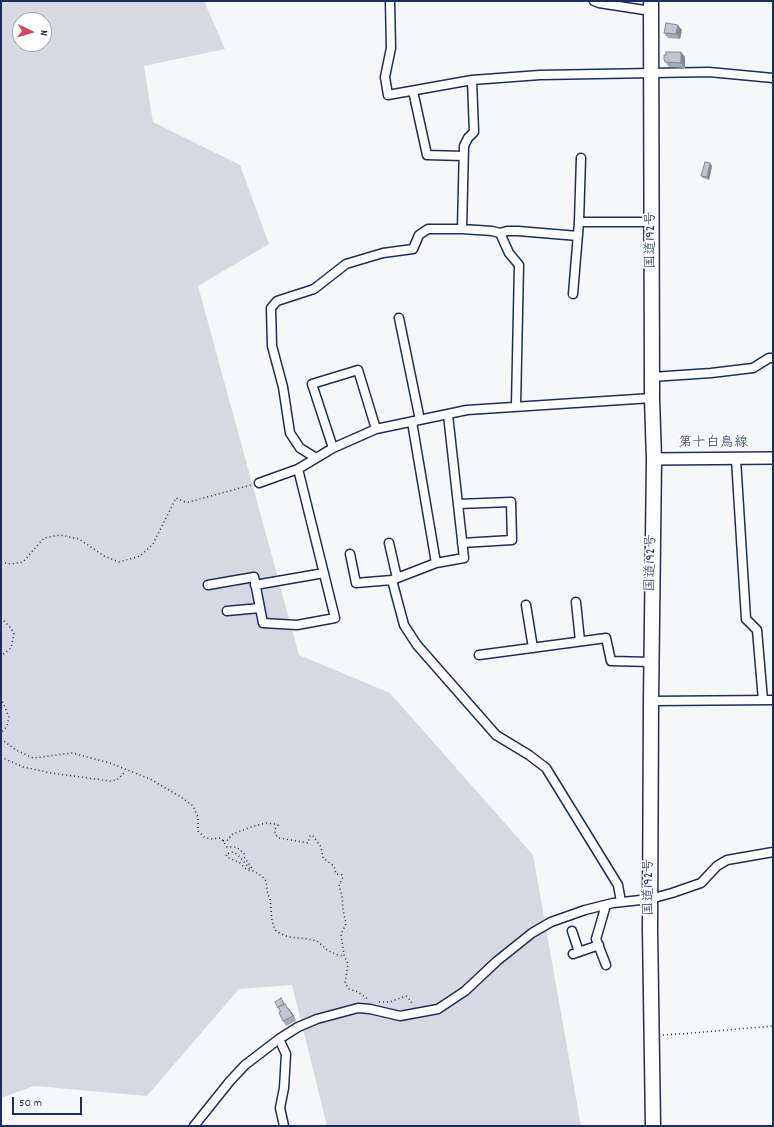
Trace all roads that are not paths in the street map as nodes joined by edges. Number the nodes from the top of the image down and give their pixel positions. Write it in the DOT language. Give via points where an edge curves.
graph roads {
  1 [pos="390,1"];
  2 [pos="594,1"];
  3 [pos="651,6"];
  4 [pos="652,74"];
  5 [pos="773,78"];
  6 [pos="472,80"];
  7 [pos="413,90"];
  8 [pos="463,156"];
  9 [pos="581,158"];
  10 [pos="579,222"];
  11 [pos="652,222"];
  12 [pos="462,229"];
  13 [pos="500,234"];
  14 [pos="578,236"];
  15 [pos="574,294"];
  16 [pos="399,318"];
  17 [pos="773,358"];
  18 [pos="652,377"];
  19 [pos="652,398"];
  20 [pos="516,406"];
  21 [pos="448,415"];
  22 [pos="416,421"];
  23 [pos="376,430"];
  24 [pos="333,448"];
  25 [pos="316,458"];
  26 [pos="773,458"];
  27 [pos="654,459"];
  28 [pos="736,459"];
  29 [pos="298,469"];
  30 [pos="259,483"];
  31 [pos="458,504"];
  32 [pos="389,543"];
  33 [pos="462,543"];
  34 [pos="350,554"];
  35 [pos="436,562"];
  36 [pos="324,573"];
  37 [pos="395,579"];
  38 [pos="208,585"];
  39 [pos="255,585"];
  40 [pos="576,602"];
  41 [pos="526,605"];
  42 [pos="260,608"];
  43 [pos="226,611"];
  44 [pos="580,641"];
  45 [pos="533,648"];
  46 [pos="480,655"];
  47 [pos="651,662"];
  48 [pos="763,700"];
  49 [pos="773,700"];
  50 [pos="650,701"];
  51 [pos="773,852"];
  52 [pos="650,899"];
  53 [pos="621,902"];
  54 [pos="606,905"];
  55 [pos="572,931"];
  56 [pos="599,945"];
  57 [pos="606,965"];
  58 [pos="279,1039"];
  59 [pos="194,1126"];
  60 [pos="284,1126"];
  61 [pos="653,1126"];
  1 -- 7 [label="street" via="391,48 385,77 388,95"];
  2 -- 3 [label="street"];
  3 -- 4 [label="highway, 国道192号"];
  4 -- 5 [label="street" via="709,72"];
  4 -- 6 [label="street" via="540,75"];
  4 -- 11 [label="highway, 国道192号"];
  6 -- 7 [label="street"];
  6 -- 8 [label="street" via="474,132 464,146"];
  7 -- 8 [label="street" via="427,155"];
  8 -- 12 [label="street"];
  9 -- 10 [label="street"];
  10 -- 11 [label="street"];
  10 -- 14 [label="street"];
  11 -- 18 [label="highway, 国道192号"];
  12 -- 13 [label="street"];
  12 -- 25 [label="street" via="428,229 419,235 413,250 383,254 346,264 314,288 277,301 271,308 272,346 283,387 290,432 300,448"];
  13 -- 14 [label="street" via="518,231"];
  13 -- 20 [label="street" via="509,253 519,265"];
  14 -- 15 [label="street"];
  16 -- 22 [label="street"];
  17 -- 18 [label="street" via="753,368 711,374"];
  18 -- 19 [label="highway, 国道192号"];
  19 -- 20 [label="street"];
  19 -- 27 [label="highway, 国道192号"];
  20 -- 21 [label="street" via="467,410"];
  21 -- 22 [label="street"];
  21 -- 31 [label="street"];
  22 -- 23 [label="street"];
  22 -- 35 [label="street"];
  23 -- 24 [label="street"];
  23 -- 24 [label="street" via="358,370 312,384"];
  24 -- 25 [label="street"];
  25 -- 29 [label="street"];
  26 -- 28 [label="main road, 第十白鳥線"];
  27 -- 28 [label="main road, 第十白鳥線"];
  27 -- 47 [label="highway, 国道192号"];
  28 -- 48 [label="street" via="746,619 757,630"];
  29 -- 30 [label="street"];
  29 -- 36 [label="street"];
  31 -- 33 [label="street"];
  31 -- 33 [label="street" via="510,502 512,540"];
  32 -- 37 [label="street"];
  33 -- 35 [label="street" via="464,558"];
  34 -- 37 [label="street" via="356,583"];
  35 -- 37 [label="street"];
  36 -- 39 [label="street"];
  36 -- 42 [label="street" via="335,618 297,625 263,623"];
  37 -- 53 [label="street" via="404,625 417,645 496,735 546,768 618,885"];
  38 -- 39 [label="street" via="254,577"];
  39 -- 42 [label="street"];
  40 -- 44 [label="street"];
  41 -- 45 [label="street"];
  42 -- 43 [label="street"];
  44 -- 45 [label="street"];
  44 -- 47 [label="street" via="606,638 611,661"];
  45 -- 46 [label="street"];
  47 -- 50 [label="highway, 国道192号"];
  48 -- 49 [label="street"];
  48 -- 50 [label="street"];
  50 -- 52 [label="highway, 国道192号"];
  51 -- 52 [label="street" via="727,860 717,866 701,883"];
  52 -- 53 [label="street"];
  52 -- 61 [label="highway, 国道192号"];
  53 -- 54 [label="street"];
  54 -- 56 [label="street" via="596,939"];
  54 -- 58 [label="street" via="551,922 532,933 465,991 438,1009 400,1016 358,1008 317,1019"];
  55 -- 56 [label="street" via="576,953"];
  56 -- 57 [label="street"];
  58 -- 59 [label="street" via="245,1065"];
  58 -- 60 [label="street" via="286,1054 280,1108"];
}
